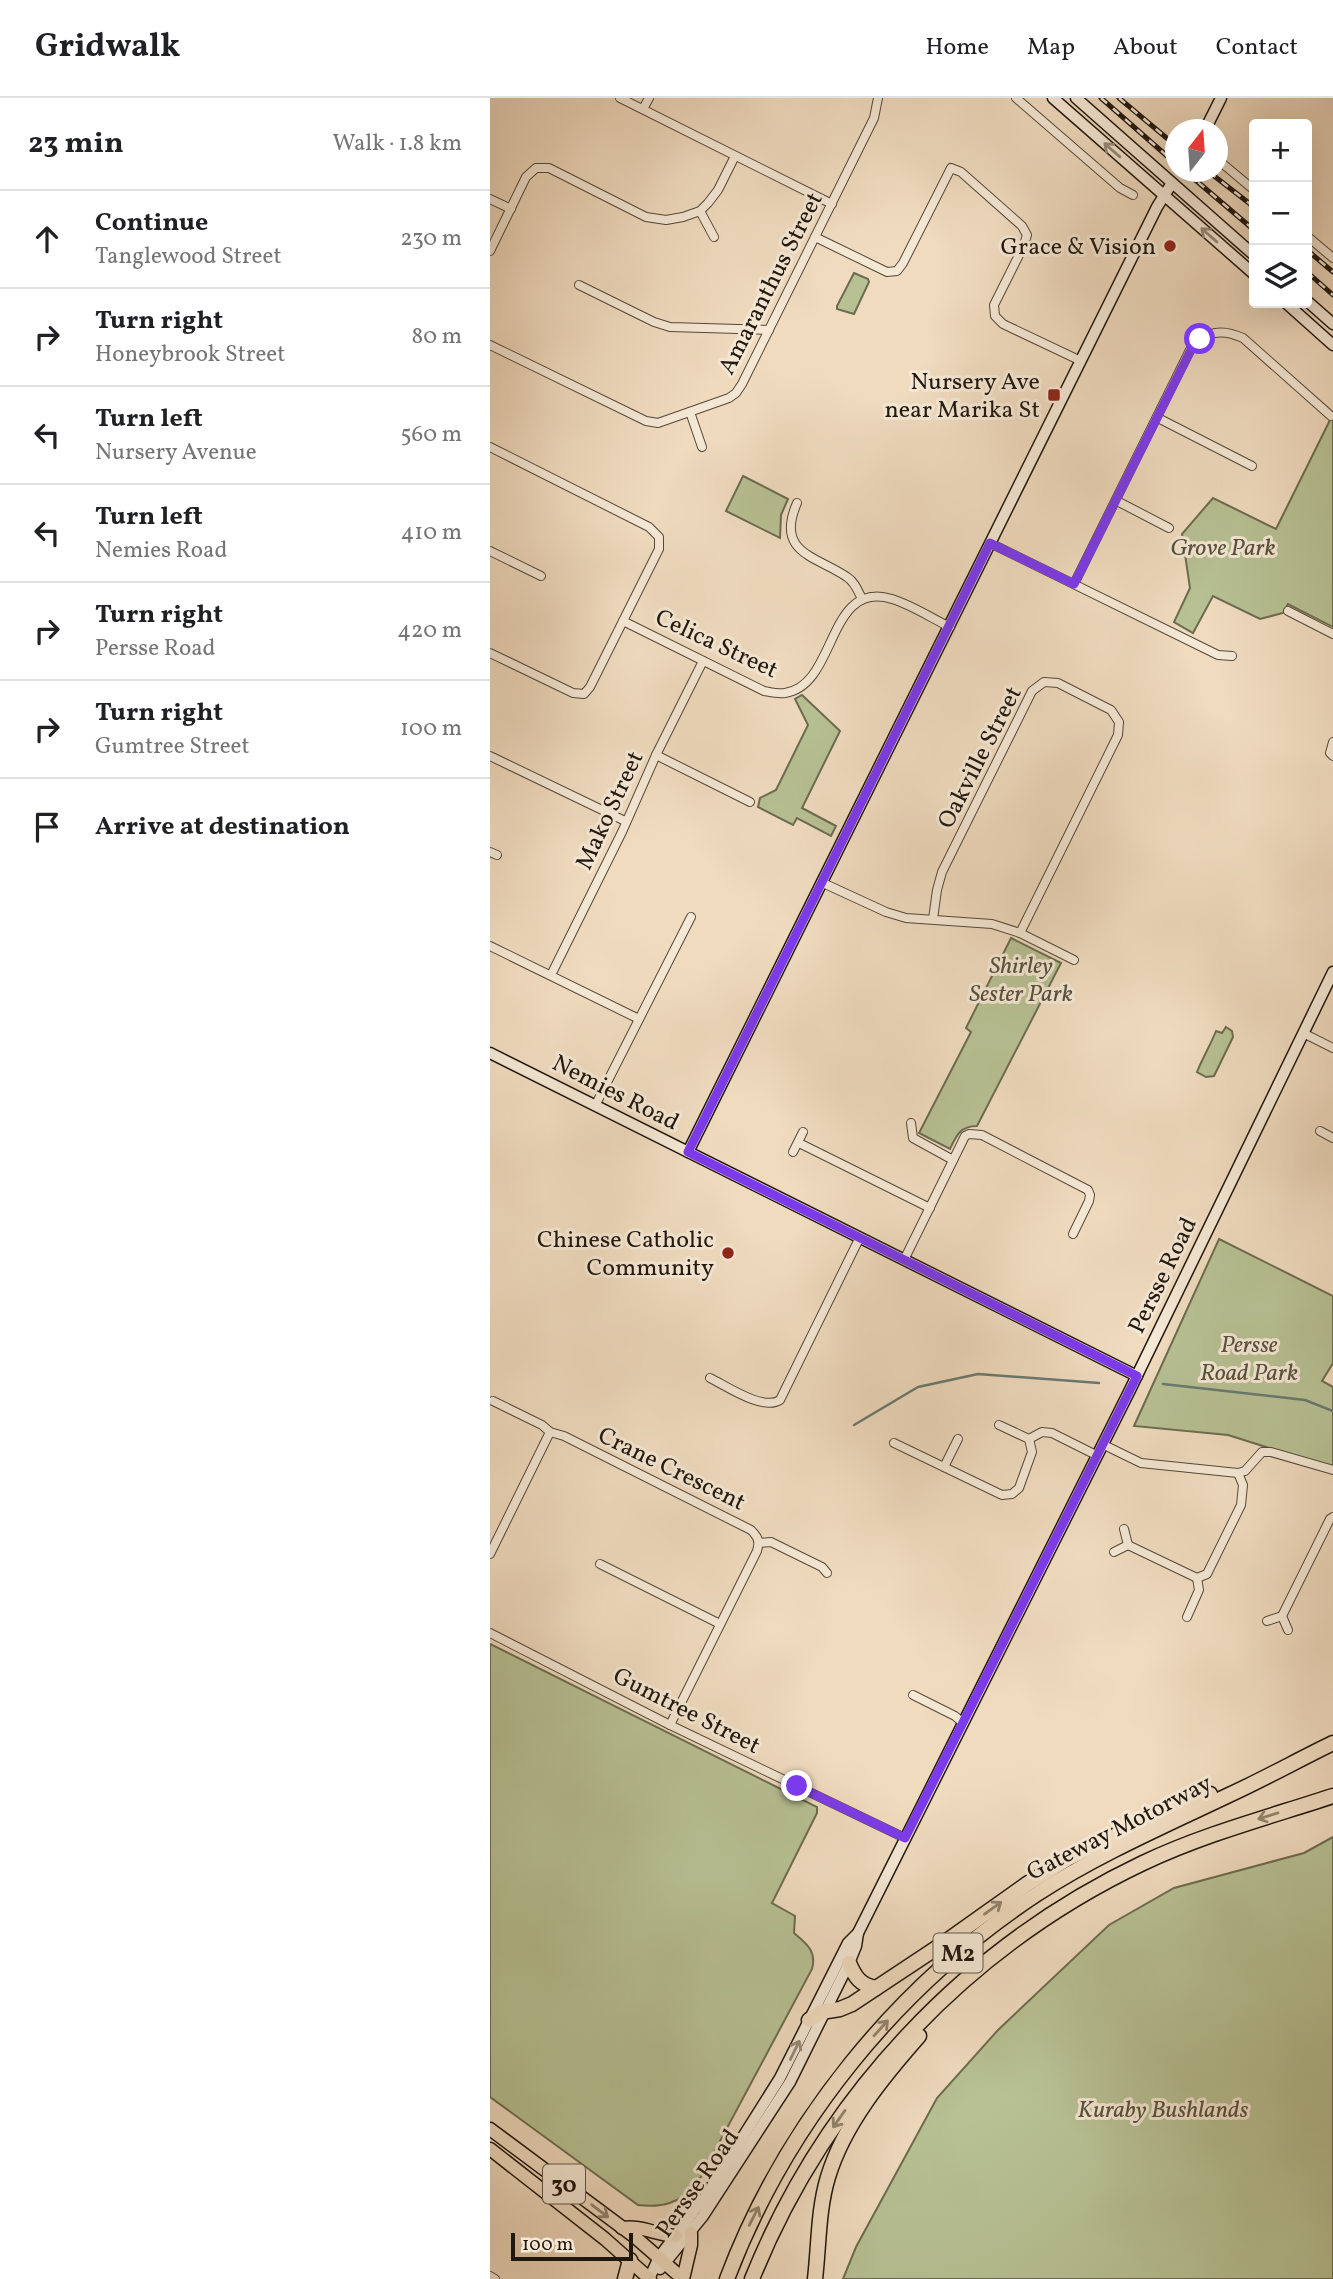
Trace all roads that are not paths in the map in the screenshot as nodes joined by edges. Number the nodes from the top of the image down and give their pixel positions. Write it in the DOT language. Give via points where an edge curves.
graph roads {
  1 [pos="620,98"];
  2 [pos="649,98"];
  3 [pos="878,98"];
  4 [pos="1017,98"];
  5 [pos="1053,98"];
  6 [pos="1076,98"];
  7 [pos="1220,98"];
  8 [pos="643,109"];
  9 [pos="1210,119"];
  10 [pos="735,156"];
  11 [pos="1228,168"];
  12 [pos="1172,183"];
  13 [pos="1249,186"];
  14 [pos="1133,195"];
  15 [pos="1163,195"];
  16 [pos="490,198"];
  17 [pos="832,204"];
  18 [pos="511,209"];
  19 [pos="700,211"];
  20 [pos="714,237"];
  21 [pos="815,237"];
  22 [pos="1312,240"];
  23 [pos="490,251"];
  24 [pos="1249,251"];
  25 [pos="1333,258"];
  26 [pos="1249,271"];
  27 [pos="579,285"];
  28 [pos="1312,305"];
  29 [pos="1292,308"];
  30 [pos="1333,324"];
  31 [pos="769,330"];
  32 [pos="490,345"];
  33 [pos="1333,345"];
  34 [pos="1081,361"];
  35 [pos="690,412"];
  36 [pos="1331,416"];
  37 [pos="1158,418"];
  38 [pos="490,447"];
  39 [pos="702,447"];
  40 [pos="1252,466"];
  41 [pos="1117,500"];
  42 [pos="797,503"];
  43 [pos="1169,527"];
  44 [pos="990,543"];
  45 [pos="795,544"];
  46 [pos="785,550"];
  47 [pos="490,551"];
  48 [pos="541,576"];
  49 [pos="1074,584"];
  50 [pos="862,599"];
  51 [pos="1288,611"];
  52 [pos="623,621"];
  53 [pos="950,627"];
  54 [pos="1333,634"];
  55 [pos="490,653"];
  56 [pos="1232,656"];
  57 [pos="702,661"];
  58 [pos="1333,742"];
  59 [pos="656,755"];
  60 [pos="490,756"];
  61 [pos="1333,756"];
  62 [pos="750,802"];
  63 [pos="625,821"];
  64 [pos="822,883"];
  65 [pos="691,917"];
  66 [pos="933,919"];
  67 [pos="1020,933"];
  68 [pos="490,946"];
  69 [pos="1074,960"];
  70 [pos="1333,972"];
  71 [pos="551,975"];
  72 [pos="639,1019"];
  73 [pos="1304,1033"];
  74 [pos="1333,1048"];
  75 [pos="490,1053"];
  76 [pos="595,1106"];
  77 [pos="911,1123"];
  78 [pos="1320,1131"];
  79 [pos="803,1132"];
  80 [pos="1333,1138"];
  81 [pos="799,1143"];
  82 [pos="688,1152"];
  83 [pos="793,1152"];
  84 [pos="953,1160"];
  85 [pos="930,1208"];
  86 [pos="1073,1234"];
  87 [pos="860,1237"];
  88 [pos="904,1260"];
  89 [pos="1137,1376"];
  90 [pos="710,1378"];
  91 [pos="493,1401"];
  92 [pos="999,1425"];
  93 [pos="550,1432"];
  94 [pos="958,1439"];
  95 [pos="1029,1439"];
  96 [pos="894,1443"];
  97 [pos="1102,1444"];
  98 [pos="1096,1455"];
  99 [pos="944,1467"];
  100 [pos="1333,1471"];
  101 [pos="1238,1473"];
  102 [pos="1333,1517"];
  103 [pos="1124,1529"];
  104 [pos="760,1543"];
  105 [pos="1128,1545"];
  106 [pos="1114,1552"];
  107 [pos="490,1554"];
  108 [pos="600,1564"];
  109 [pos="827,1573"];
  110 [pos="1197,1578"];
  111 [pos="1282,1616"];
  112 [pos="1187,1617"];
  113 [pos="1267,1621"];
  114 [pos="720,1624"];
  115 [pos="1288,1630"];
  116 [pos="490,1633"];
  117 [pos="913,1695"];
  118 [pos="963,1723"];
  119 [pos="670,1725"];
  120 [pos="1333,1743"];
  121 [pos="1308,1755"];
  122 [pos="1333,1796"];
  123 [pos="905,1838"];
  124 [pos="858,1933"];
  125 [pos="849,1963"];
  126 [pos="876,1989"];
  127 [pos="948,1994"];
  128 [pos="826,2011"];
  129 [pos="809,2020"];
  130 [pos="490,2129"];
  131 [pos="490,2149"];
  132 [pos="622,2228"];
  133 [pos="691,2233"];
  134 [pos="676,2236"];
  135 [pos="630,2260"];
  136 [pos="662,2260"];
  137 [pos="490,2276"];
  138 [pos="495,2279"];
  139 [pos="625,2279"];
  140 [pos="649,2279"];
  141 [pos="683,2279"];
  142 [pos="727,2279"];
  143 [pos="752,2279"];
  144 [pos="815,2279"];
  1 -- 8 [label="street"];
  2 -- 8 [label="street"];
  3 -- 17 [label="street, Amaranthus Street" via="874,118"];
  4 -- 14 [label="street"];
  15 -- 5 [label="street, one-way"];
  6 -- 12 [label="street"];
  7 -- 9 [label="street"];
  8 -- 10 [label="street"];
  10 -- 17 [label="street"];
  10 -- 19 [label="street" via="718,191"];
  11 -- 13 [label="street"];
  12 -- 15 [label="street"];
  12 -- 24 [label="street"];
  26 -- 15 [label="street, one-way"];
  15 -- 34 [label="street"];
  16 -- 18 [label="street"];
  17 -- 21 [label="street, Amaranthus Street"];
  18 -- 19 [label="street" via="526,177 536,168 549,168 646,216 666,220"];
  18 -- 23 [label="street"];
  19 -- 20 [label="street"];
  21 -- 31 [label="street, Amaranthus Street"];
  21 -- 34 [label="street" via="887,272 897,271 951,168 961,172 1027,235 994,305 995,316"];
  22 -- 25 [label="street"];
  27 -- 31 [label="street" via="670,327"];
  28 -- 30 [label="street"];
  29 -- 33 [label="street"];
  31 -- 35 [label="street, Amaranthus Street" via="736,393"];
  32 -- 35 [label="street, Amaranthus Street" via="646,421 658,423"];
  34 -- 44 [label="street"];
  35 -- 39 [label="street"];
  36 -- 37 [label="street" via="1243,338 1219,331 1200,339 1191,350"];
  37 -- 40 [label="street"];
  37 -- 41 [label="street"];
  38 -- 52 [label="street" via="649,527 659,537 659,549"];
  41 -- 43 [label="street"];
  41 -- 49 [label="street"];
  42 -- 45 [label="street" via="791,529"];
  44 -- 49 [label="street"];
  44 -- 53 [label="street"];
  45 -- 46 [label="street"];
  45 -- 50 [label="street" via="802,553 848,577"];
  47 -- 48 [label="street"];
  49 -- 56 [label="street" via="1219,655"];
  50 -- 53 [label="street" via="891,599"];
  50 -- 57 [label="street, Celica Street" via="841,619 817,671 795,691 764,691"];
  51 -- 54 [label="street"];
  52 -- 55 [label="street" via="584,694"];
  52 -- 57 [label="street, Celica Street"];
  53 -- 64 [label="street"];
  57 -- 59 [label="street, Mako Street"];
  58 -- 61 [label="street"];
  59 -- 62 [label="street"];
  59 -- 63 [label="street, Mako Street"];
  60 -- 63 [label="street"];
  63 -- 71 [label="street, Mako Street"];
  64 -- 66 [label="street" via="886,912"];
  64 -- 82 [label="street"];
  65 -- 72 [label="street"];
  66 -- 67 [label="street" via="992,924"];
  66 -- 67 [label="street, Oakville Street" via="942,872 1032,691 1044,682 1058,683 1111,710 1119,722 1118,735"];
  67 -- 69 [label="street"];
  68 -- 71 [label="street"];
  70 -- 73 [label="street, Persse Road"];
  71 -- 72 [label="street"];
  72 -- 76 [label="street"];
  73 -- 74 [label="street"];
  73 -- 89 [label="street, Persse Road"];
  75 -- 76 [label="street, Nemies Road"];
  76 -- 82 [label="street, Nemies Road"];
  77 -- 84 [label="street" via="913,1138"];
  78 -- 80 [label="street"];
  79 -- 81 [label="street"];
  81 -- 83 [label="street"];
  81 -- 85 [label="street"];
  82 -- 87 [label="street, Nemies Road"];
  84 -- 85 [label="street"];
  84 -- 86 [label="street" via="965,1136 982,1135 1082,1186 1090,1195"];
  85 -- 88 [label="street"];
  87 -- 88 [label="street, Nemies Road"];
  87 -- 90 [label="street" via="780,1400 773,1405 762,1403"];
  88 -- 89 [label="street, Nemies Road"];
  89 -- 97 [label="street, Persse Road"];
  91 -- 93 [label="street, Crane Crescent"];
  92 -- 95 [label="street"];
  93 -- 104 [label="street, Crane Crescent" via="751,1530"];
  93 -- 107 [label="street"];
  94 -- 99 [label="street"];
  95 -- 98 [label="street" via="1052,1433"];
  95 -- 99 [label="street" via="1032,1452 1019,1488 1012,1494 1002,1495"];
  96 -- 99 [label="street"];
  97 -- 98 [label="street, Persse Road"];
  97 -- 101 [label="street" via="1141,1463"];
  98 -- 118 [label="street, Persse Road"];
  100 -- 101 [label="street" via="1262,1452"];
  101 -- 110 [label="street" via="1243,1485 1241,1505 1207,1574"];
  102 -- 111 [label="street"];
  103 -- 105 [label="street"];
  104 -- 109 [label="street" via="771,1542"];
  104 -- 114 [label="street, Crane Crescent"];
  105 -- 106 [label="street"];
  105 -- 110 [label="street"];
  108 -- 114 [label="street"];
  110 -- 112 [label="street" via="1199,1590"];
  111 -- 113 [label="street"];
  111 -- 115 [label="street"];
  114 -- 119 [label="street, Crane Crescent"];
  116 -- 119 [label="street, Gumtree Street"];
  117 -- 118 [label="street"];
  118 -- 123 [label="street, Persse Road"];
  119 -- 123 [label="street, Gumtree Street"];
  120 -- 121 [label="highway, Gateway Motorway / M2"];
  126 -- 121 [label="highway, one-way" via="1067,1859 1280,1762"];
  142 -- 121 [label="highway, Gateway Motorway / M2, one-way" via="762,2200 813,2114 863,2048 935,1973 1010,1912 1074,1871"];
  122 -- 127 [label="highway, Gateway Motorway / M2, one-way" via="1217,1832 1144,1862 1045,1919"];
  123 -- 124 [label="street, Persse Road"];
  124 -- 125 [label="street, Persse Road"];
  124 -- 129 [label="street, Persse Road" via="848,1943"];
  125 -- 126 [label="highway" via="859,1981"];
  125 -- 128 [label="street, Persse Road"];
  126 -- 128 [label="highway" via="846,2007"];
  127 -- 143 [label="highway, Gateway Motorway / M2, one-way" via="891,2053 835,2124 790,2197"];
  127 -- 144 [label="highway" via="942,2010 889,2072 841,2144 824,2193"];
  128 -- 129 [label="highway"];
  128 -- 133 [label="street, Persse Road" via="790,2082"];
  134 -- 129 [label="street, Persse Road, one-way" via="780,2078"];
  130 -- 132 [label="main road, 30, one-way"];
  131 -- 135 [label="main road, 30"];
  132 -- 134 [label="main road" via="635,2226"];
  132 -- 136 [label="main road, 30"];
  133 -- 136 [label="street, Persse Road"];
  133 -- 141 [label="main road"];
  134 -- 136 [label="street, Persse Road"];
  135 -- 139 [label="highway"];
  135 -- 140 [label="main road, 30"];
  136 -- 140 [label="street, Persse Road"];
  136 -- 141 [label="main road, 30"];
  137 -- 138 [label="street"];
}
